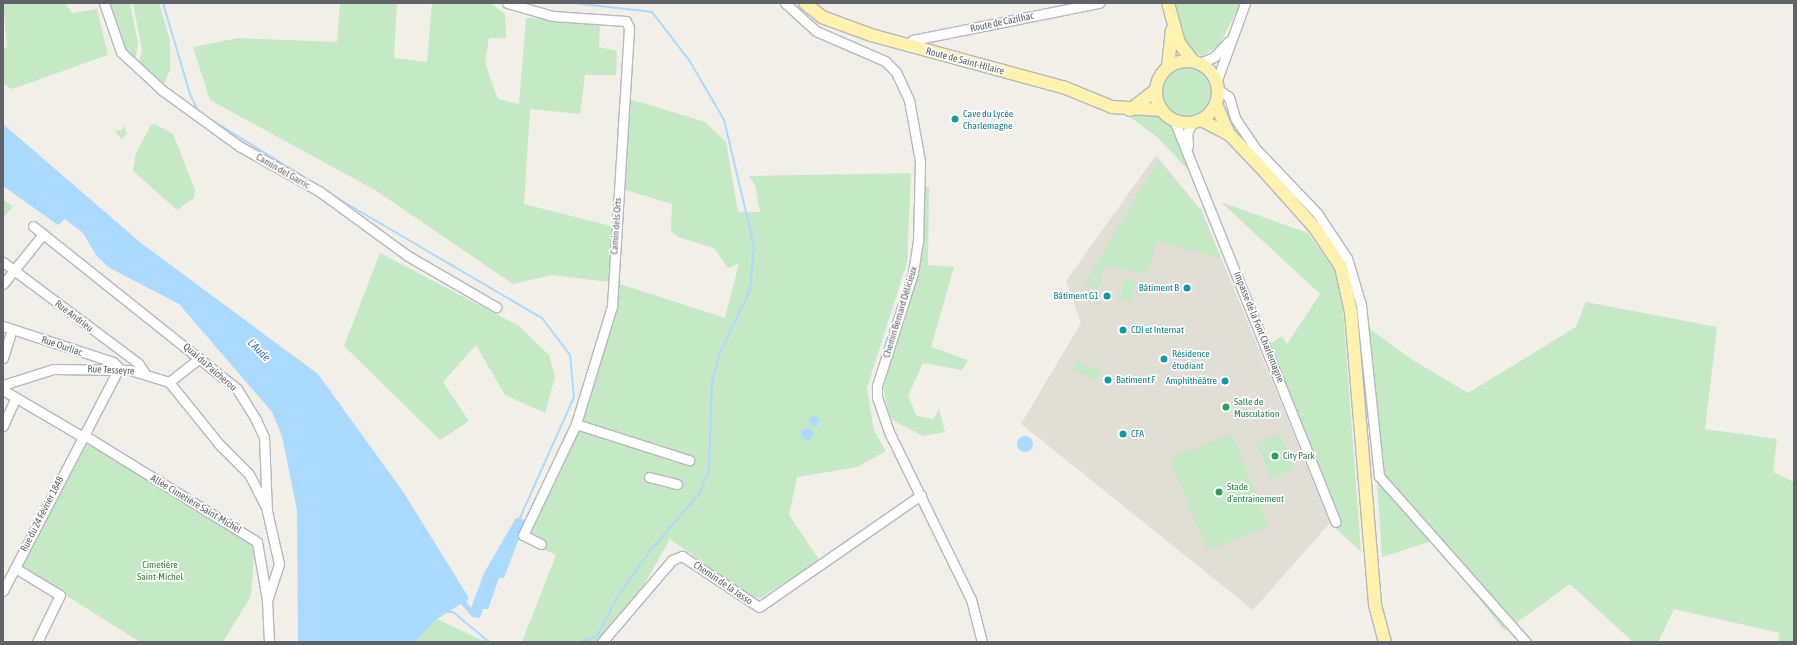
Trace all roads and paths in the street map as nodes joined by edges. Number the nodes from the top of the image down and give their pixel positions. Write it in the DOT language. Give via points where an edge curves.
graph roads {
  1 [pos="104,3"];
  2 [pos="507,3"];
  3 [pos="784,3"];
  4 [pos="805,3"];
  5 [pos="1098,3"];
  6 [pos="1168,3"];
  7 [pos="1245,3"];
  8 [pos="1172,22"];
  9 [pos="1230,40"];
  10 [pos="907,45"];
  11 [pos="1197,62"];
  12 [pos="1168,67"];
  13 [pos="1218,85"];
  14 [pos="1156,90"];
  15 [pos="1216,104"];
  16 [pos="1128,110"];
  17 [pos="1162,110"];
  18 [pos="1174,120"];
  19 [pos="1196,121"];
  20 [pos="1229,134"];
  21 [pos="1190,155"];
  22 [pos="33,226"];
  23 [pos="43,234"];
  24 [pos="3,262"];
  25 [pos="13,271"];
  26 [pos="3,284"];
  27 [pos="496,307"];
  28 [pos="3,326"];
  29 [pos="12,329"];
  30 [pos="3,358"];
  31 [pos="200,358"];
  32 [pos="119,368"];
  33 [pos="144,372"];
  34 [pos="169,382"];
  35 [pos="3,385"];
  36 [pos="3,390"];
  37 [pos="16,399"];
  38 [pos="576,424"];
  39 [pos="3,426"];
  40 [pos="83,436"];
  41 [pos="689,460"];
  42 [pos="265,470"];
  43 [pos="249,474"];
  44 [pos="649,477"];
  45 [pos="677,484"];
  46 [pos="921,495"];
  47 [pos="267,511"];
  48 [pos="1336,522"];
  49 [pos="541,544"];
  50 [pos="15,568"];
  51 [pos="3,591"];
  52 [pos="267,600"];
  53 [pos="604,641"];
  54 [pos="37,642"];
  55 [pos="269,642"];
  56 [pos="982,642"];
  57 [pos="1385,642"];
  58 [pos="1526,642"];
  1 -- 27 [label="street, Camin del Garric" via="121,52 162,90 240,146 319,191 408,256"];
  2 -- 38 [label="street, Camin dels Orts" via="553,16 626,21 629,28 612,306"];
  3 -- 46 [label="street, Chemin Bernard Délicieux" via="816,31 885,61 896,72 909,100 920,161 918,242 913,273 878,386 877,397 890,434"];
  4 -- 10 [label="main road, Route de Saint-Hilaire" via="822,17 846,27"];
  5 -- 10 [label="street, Route de Cazilhac" via="913,40"];
  6 -- 8 [label="main road"];
  7 -- 9 [label="street"];
  8 -- 11 [label="main road" via="1182,48"];
  8 -- 12 [label="main road"];
  9 -- 11 [label="street" via="1218,53"];
  9 -- 13 [label="street"];
  10 -- 16 [label="main road, Route de Saint-Hilaire" via="1062,87"];
  11 -- 12 [label="main road"];
  11 -- 13 [label="main road"];
  12 -- 14 [label="main road" via="1159,78"];
  13 -- 15 [label="main road"];
  13 -- 58 [label="street" via="1229,97 1235,118 1256,149 1317,213 1347,258 1361,305 1379,476"];
  14 -- 16 [label="main road"];
  14 -- 17 [label="main road"];
  15 -- 19 [label="main road"];
  15 -- 20 [label="main road"];
  16 -- 17 [label="main road, Route de Saint-Hilaire"];
  17 -- 18 [label="main road"];
  18 -- 19 [label="main road"];
  18 -- 21 [label="street"];
  19 -- 20 [label="main road"];
  19 -- 21 [label="street" via="1187,139"];
  20 -- 57 [label="main road" via="1315,228 1340,267 1351,312 1375,606"];
  21 -- 48 [label="street, Impasse de la Font Charlemagne"];
  22 -- 23 [label="street, Quai du Paicherou"];
  23 -- 25 [label="street"];
  23 -- 31 [label="street, Quai du Paicherou"];
  24 -- 25 [label="street, Rue Andrieu"];
  25 -- 26 [label="street"];
  25 -- 33 [label="street, Rue Andrieu" via="138,363"];
  28 -- 29 [label="street, Rue Ourliac"];
  29 -- 30 [label="street"];
  29 -- 32 [label="street, Rue Ourliac" via="113,362"];
  31 -- 34 [label="street"];
  31 -- 42 [label="street, Quai du Paicherou" via="238,389 246,402 264,437"];
  32 -- 33 [label="street, Rue Tesseyre"];
  32 -- 35 [label="street, Rue Tesseyre" via="53,369"];
  32 -- 40 [label="street, Rue du 24 Février 1848"];
  33 -- 34 [label="street, Rue Tesseyre"];
  34 -- 43 [label="street, Rue Tesseyre" via="219,444"];
  36 -- 37 [label="street, Allée Cimetière Saint-Michel"];
  37 -- 39 [label="street"];
  37 -- 40 [label="street, Allée Cimetière Saint-Michel"];
  38 -- 41 [label="street"];
  38 -- 49 [label="street, Camin dels Orts" via="523,535"];
  40 -- 50 [label="street, Rue du 24 Février 1848"];
  40 -- 52 [label="street, Allée Cimetière Saint-Michel" via="257,542"];
  42 -- 43 [label="street" via="255,476"];
  42 -- 47 [label="street, Quai du Paicherou"];
  43 -- 47 [label="street, Rue Tesseyre"];
  44 -- 45 [label="street"];
  46 -- 53 [label="street, Chemin de la Jasso" via="759,607 682,556 672,560"];
  46 -- 56 [label="street, Chemin Bernard Délicieux" via="971,599"];
  47 -- 52 [label="street, Quai du Paicherou" via="276,540 279,564"];
  50 -- 51 [label="street, Rue du 24 Février 1848"];
  50 -- 54 [label="street" via="60,595"];
  52 -- 55 [label="street, Quai du Paicherou"];
}
